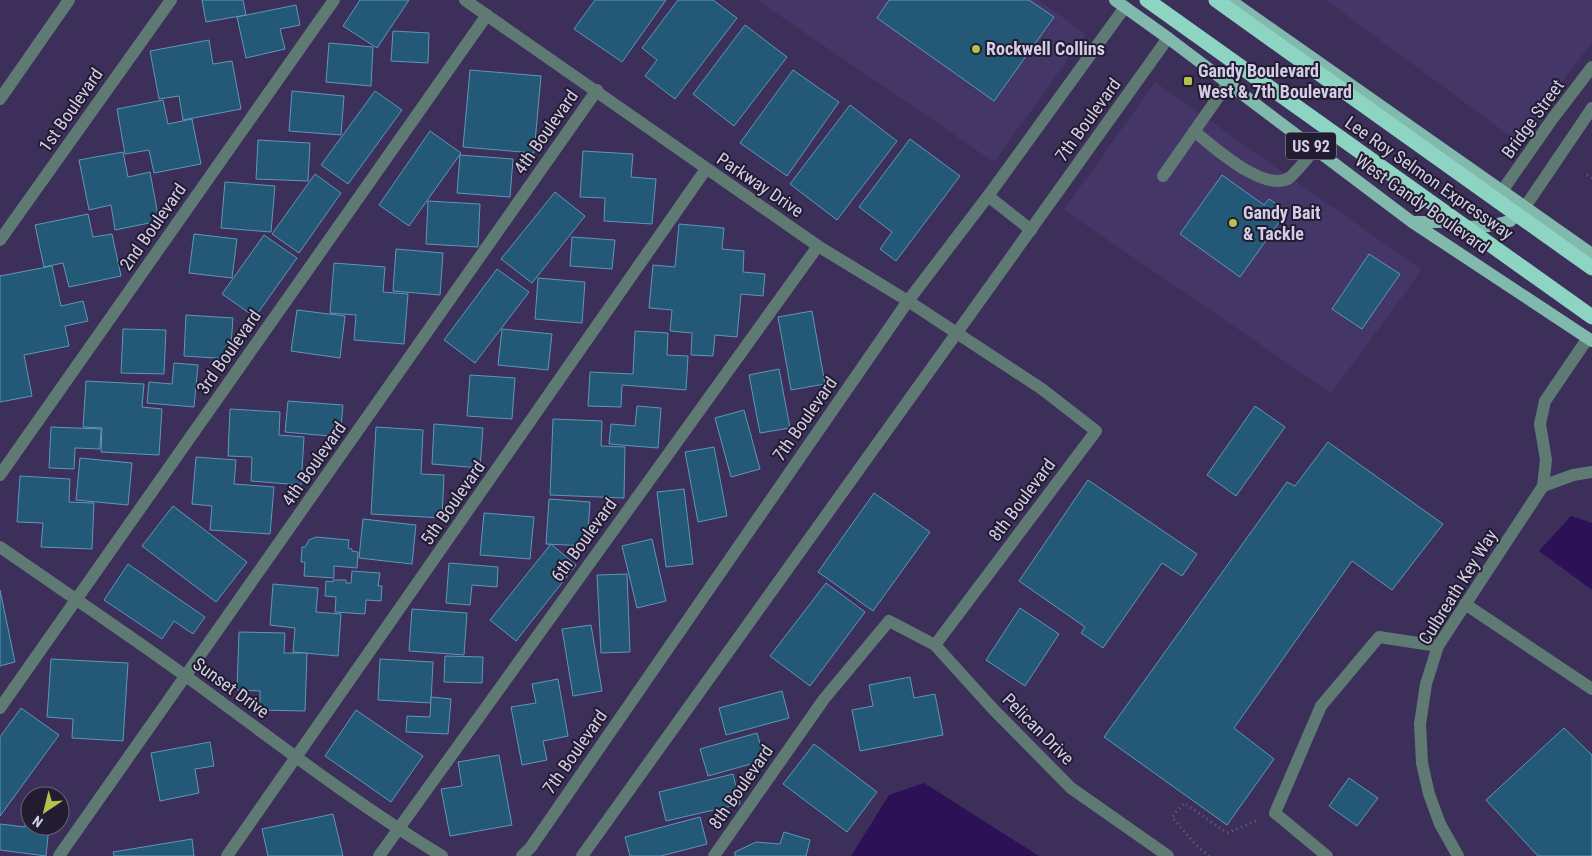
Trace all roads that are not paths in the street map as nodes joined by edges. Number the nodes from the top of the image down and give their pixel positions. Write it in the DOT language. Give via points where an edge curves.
graph roads {
  1 [pos="69,0"];
  2 [pos="171,0"];
  3 [pos="334,0"];
  4 [pos="465,0"];
  5 [pos="1147,0"];
  6 [pos="1216,0"];
  7 [pos="1230,0"];
  8 [pos="1120,4"];
  9 [pos="487,15"];
  10 [pos="1168,38"];
  11 [pos="1592,67"];
  12 [pos="1228,83"];
  13 [pos="596,90"];
  14 [pos="0,99"];
  15 [pos="1592,108"];
  16 [pos="1194,132"];
  17 [pos="1315,149"];
  18 [pos="706,169"];
  19 [pos="1163,176"];
  20 [pos="1502,191"];
  21 [pos="988,196"];
  22 [pos="1525,207"];
  23 [pos="1412,222"];
  24 [pos="1031,230"];
  25 [pos="0,240"];
  26 [pos="818,246"];
  27 [pos="1592,254"];
  28 [pos="1592,268"];
  29 [pos="908,301"];
  30 [pos="1592,317"];
  31 [pos="957,333"];
  32 [pos="1591,339"];
  33 [pos="1042,389"];
  34 [pos="1592,472"];
  35 [pos="0,475"];
  36 [pos="1543,486"];
  37 [pos="0,547"];
  38 [pos="77,600"];
  39 [pos="1465,604"];
  40 [pos="889,621"];
  41 [pos="935,645"];
  42 [pos="1438,646"];
  43 [pos="186,677"];
  44 [pos="1592,689"];
  45 [pos="0,708"];
  46 [pos="296,758"];
  47 [pos="398,829"];
  48 [pos="59,856"];
  49 [pos="227,856"];
  50 [pos="379,856"];
  51 [pos="442,856"];
  52 [pos="522,856"];
  53 [pos="582,856"];
  54 [pos="714,856"];
  55 [pos="1168,856"];
  56 [pos="1327,856"];
  57 [pos="1458,856"];
  1 -- 14 [label="street"];
  2 -- 25 [label="street, 1st Boulevard"];
  3 -- 35 [label="street, 2nd Boulevard"];
  4 -- 9 [label="street, Parkway Drive"];
  5 -- 30 [label="highway, Lee Roy Selmon Expressway, bridge"];
  6 -- 28 [label="highway, Lee Roy Selmon Expressway, bridge"];
  7 -- 20 [label="main road"];
  8 -- 10 [label="main road, West Gandy Boulevard / US 92"];
  8 -- 21 [label="street, 7th Boulevard"];
  9 -- 13 [label="street, Parkway Drive"];
  9 -- 38 [label="street, 3rd Boulevard"];
  10 -- 12 [label="main road, West Gandy Boulevard / US 92"];
  10 -- 24 [label="street, 7th Boulevard"];
  11 -- 20 [label="street, Bridge Street"];
  12 -- 16 [label="street"];
  12 -- 17 [label="main road, West Gandy Boulevard / US 92"];
  13 -- 18 [label="street, Parkway Drive"];
  13 -- 43 [label="street, 4th Boulevard"];
  15 -- 22 [label="street"];
  16 -- 17 [label="street" via="1238,166 1257,176 1278,181 1289,178"];
  16 -- 19 [label="street"];
  17 -- 23 [label="main road, West Gandy Boulevard / US 92"];
  18 -- 26 [label="street, Parkway Drive"];
  18 -- 46 [label="street, 5th Boulevard"];
  20 -- 22 [label="main road"];
  21 -- 24 [label="street"];
  21 -- 29 [label="street, 7th Boulevard"];
  22 -- 23 [label="main road" via="1510,221 1489,226"];
  22 -- 27 [label="main road"];
  23 -- 32 [label="main road, West Gandy Boulevard / US 92"];
  24 -- 31 [label="street, 7th Boulevard"];
  26 -- 29 [label="street, Parkway Drive"];
  26 -- 47 [label="street, 6th Boulevard"];
  29 -- 31 [label="street, Parkway Drive"];
  29 -- 52 [label="street, 7th Boulevard"];
  31 -- 33 [label="street, Parkway Drive"];
  31 -- 53 [label="street, 7th Boulevard"];
  32 -- 36 [label="street, Culbreath Key Way" via="1545,401 1540,424 1546,460"];
  33 -- 41 [label="street, 8th Boulevard" via="1096,431"];
  34 -- 36 [label="street"];
  36 -- 39 [label="street, Culbreath Key Way"];
  37 -- 38 [label="street, Sunset Drive"];
  38 -- 43 [label="street, Sunset Drive"];
  38 -- 45 [label="street, 3rd Boulevard"];
  39 -- 42 [label="street, Culbreath Key Way"];
  39 -- 44 [label="street"];
  40 -- 41 [label="street, Pelican Drive"];
  40 -- 54 [label="street, 8th Boulevard" via="824,699"];
  41 -- 55 [label="street, Pelican Drive" via="1071,788"];
  42 -- 56 [label="street" via="1379,637 1321,706 1275,813"];
  42 -- 57 [label="street, Culbreath Key Way" via="1426,684 1420,724 1422,763 1428,794"];
  43 -- 46 [label="street, Sunset Drive"];
  43 -- 48 [label="street, 4th Boulevard"];
  46 -- 47 [label="street, Sunset Drive"];
  46 -- 49 [label="street, 5th Boulevard"];
  47 -- 50 [label="street, 6th Boulevard"];
  47 -- 51 [label="street, Sunset Drive"];
}
